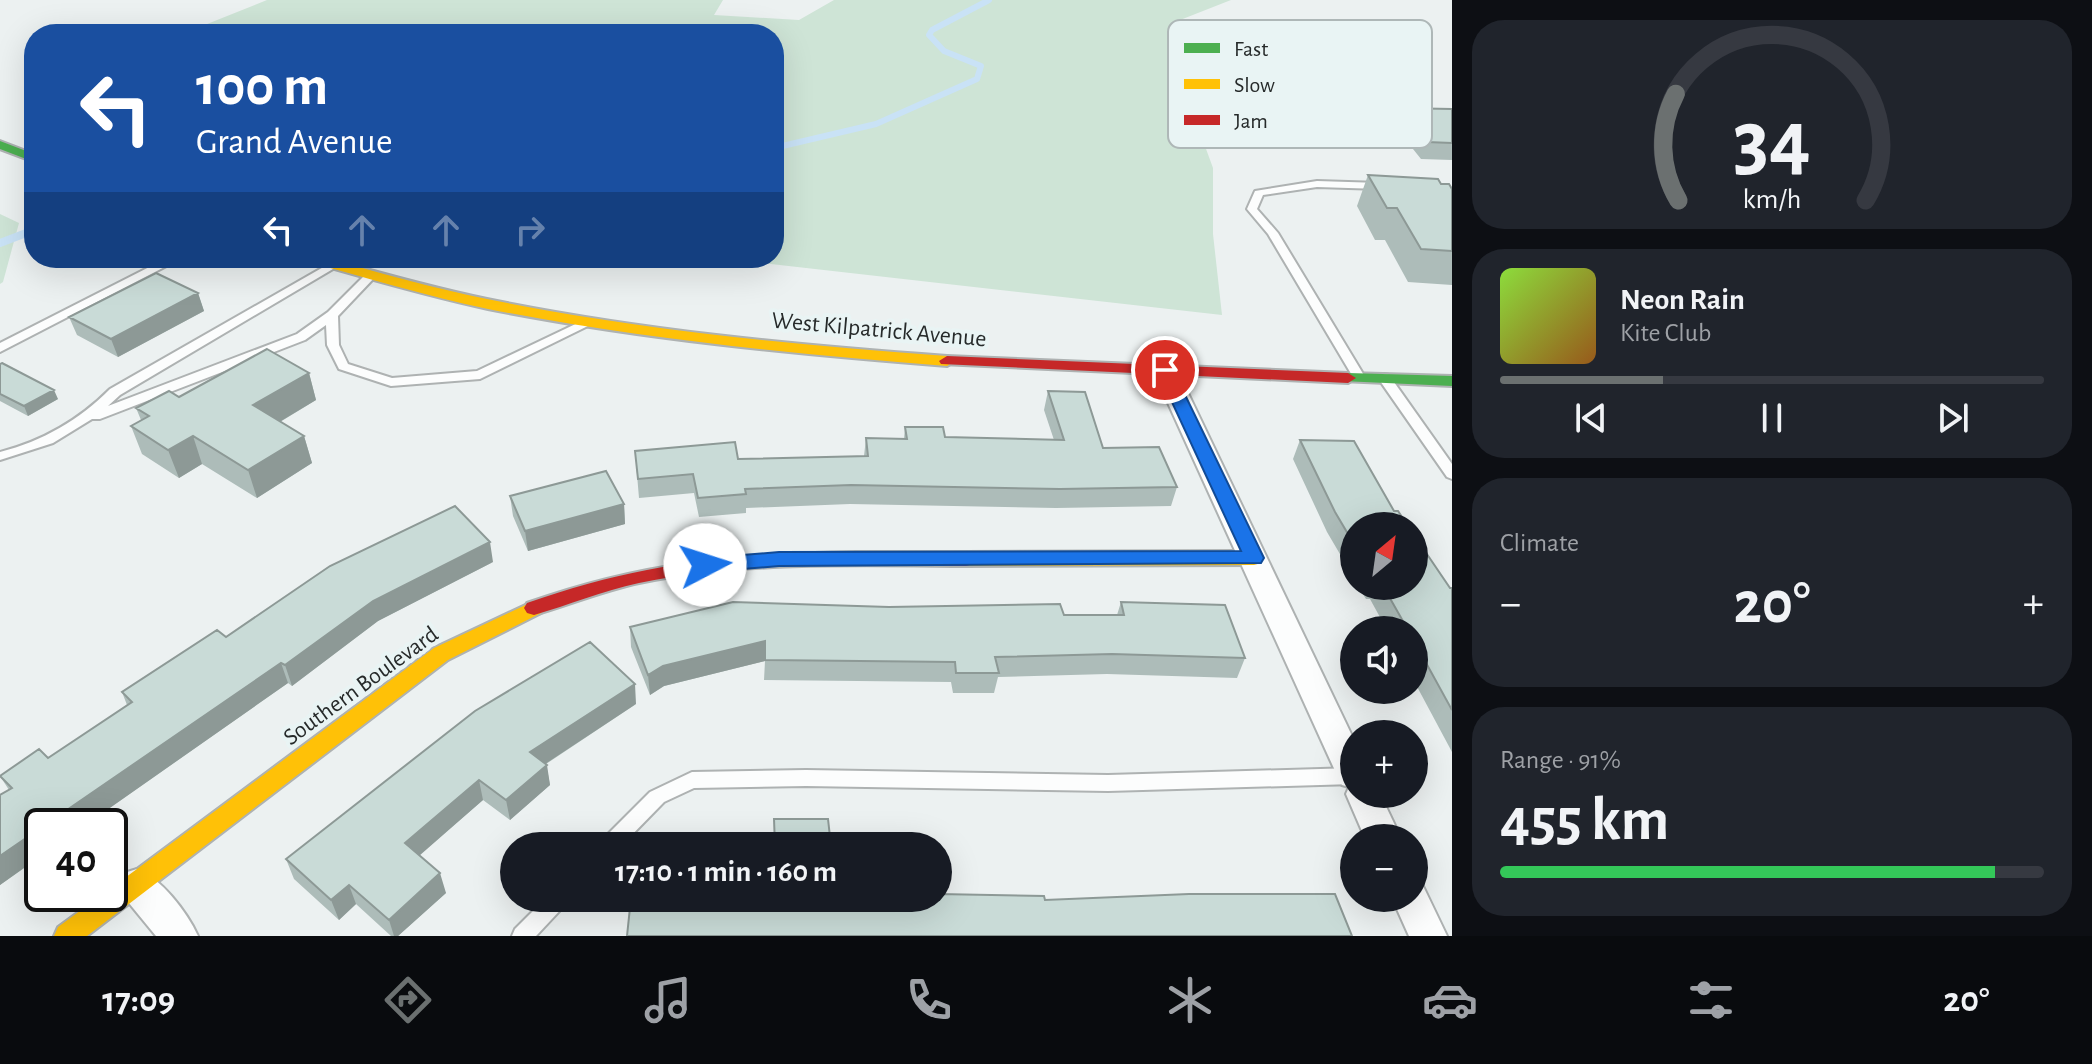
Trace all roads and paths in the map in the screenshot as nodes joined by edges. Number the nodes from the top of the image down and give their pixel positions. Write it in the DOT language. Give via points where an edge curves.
graph roads {
  1 [pos="0,145"];
  2 [pos="24,154"];
  3 [pos="1389,187"];
  4 [pos="156,268"];
  5 [pos="327,268"];
  6 [pos="347,268"];
  7 [pos="371,275"];
  8 [pos="332,315"];
  9 [pos="590,322"];
  10 [pos="0,348"];
  11 [pos="1165,370"];
  12 [pos="1359,377"];
  13 [pos="1384,378"];
  14 [pos="1452,381"];
  15 [pos="91,417"];
  16 [pos="0,456"];
  17 [pos="1452,474"];
  18 [pos="1254,558"];
  19 [pos="1340,745"];
  20 [pos="1340,775"];
  21 [pos="623,832"];
  22 [pos="137,885"];
  23 [pos="545,912"];
  24 [pos="1417,912"];
  25 [pos="67,936"];
  26 [pos="179,936"];
  27 [pos="522,936"];
  28 [pos="1428,936"];
  1 -- 2 [label="main road"];
  3 -- 12 [label="lane" via="1317,184 1259,193 1252,209 1273,233"];
  4 -- 10 [label="lane"];
  5 -- 15 [label="lane" via="115,392"];
  6 -- 7 [label="main road, West Kilpatrick Avenue"];
  7 -- 8 [label="lane"];
  7 -- 9 [label="main road, West Kilpatrick Avenue" via="486,304"];
  8 -- 9 [label="lane" via="333,345 343,366 391,382 480,375"];
  8 -- 15 [label="lane" via="301,337"];
  9 -- 11 [label="main road, West Kilpatrick Avenue" via="873,357"];
  11 -- 12 [label="main road, West Kilpatrick Avenue"];
  11 -- 18 [label="street"];
  12 -- 13 [label="main road, West Kilpatrick Avenue"];
  13 -- 14 [label="main road, West Kilpatrick Avenue"];
  13 -- 17 [label="lane"];
  15 -- 16 [label="lane" via="33,449"];
  18 -- 19 [label="street"];
  18 -- 22 [label="main road, Southern Boulevard" via="779,559 705,565 559,599 502,621 441,654"];
  20 -- 21 [label="lane" via="1108,783 692,780 657,797"];
  22 -- 25 [label="main road, Southern Boulevard"];
  22 -- 26 [label="street"];
  23 -- 27 [label="lane"];
  24 -- 28 [label="street"];
}
